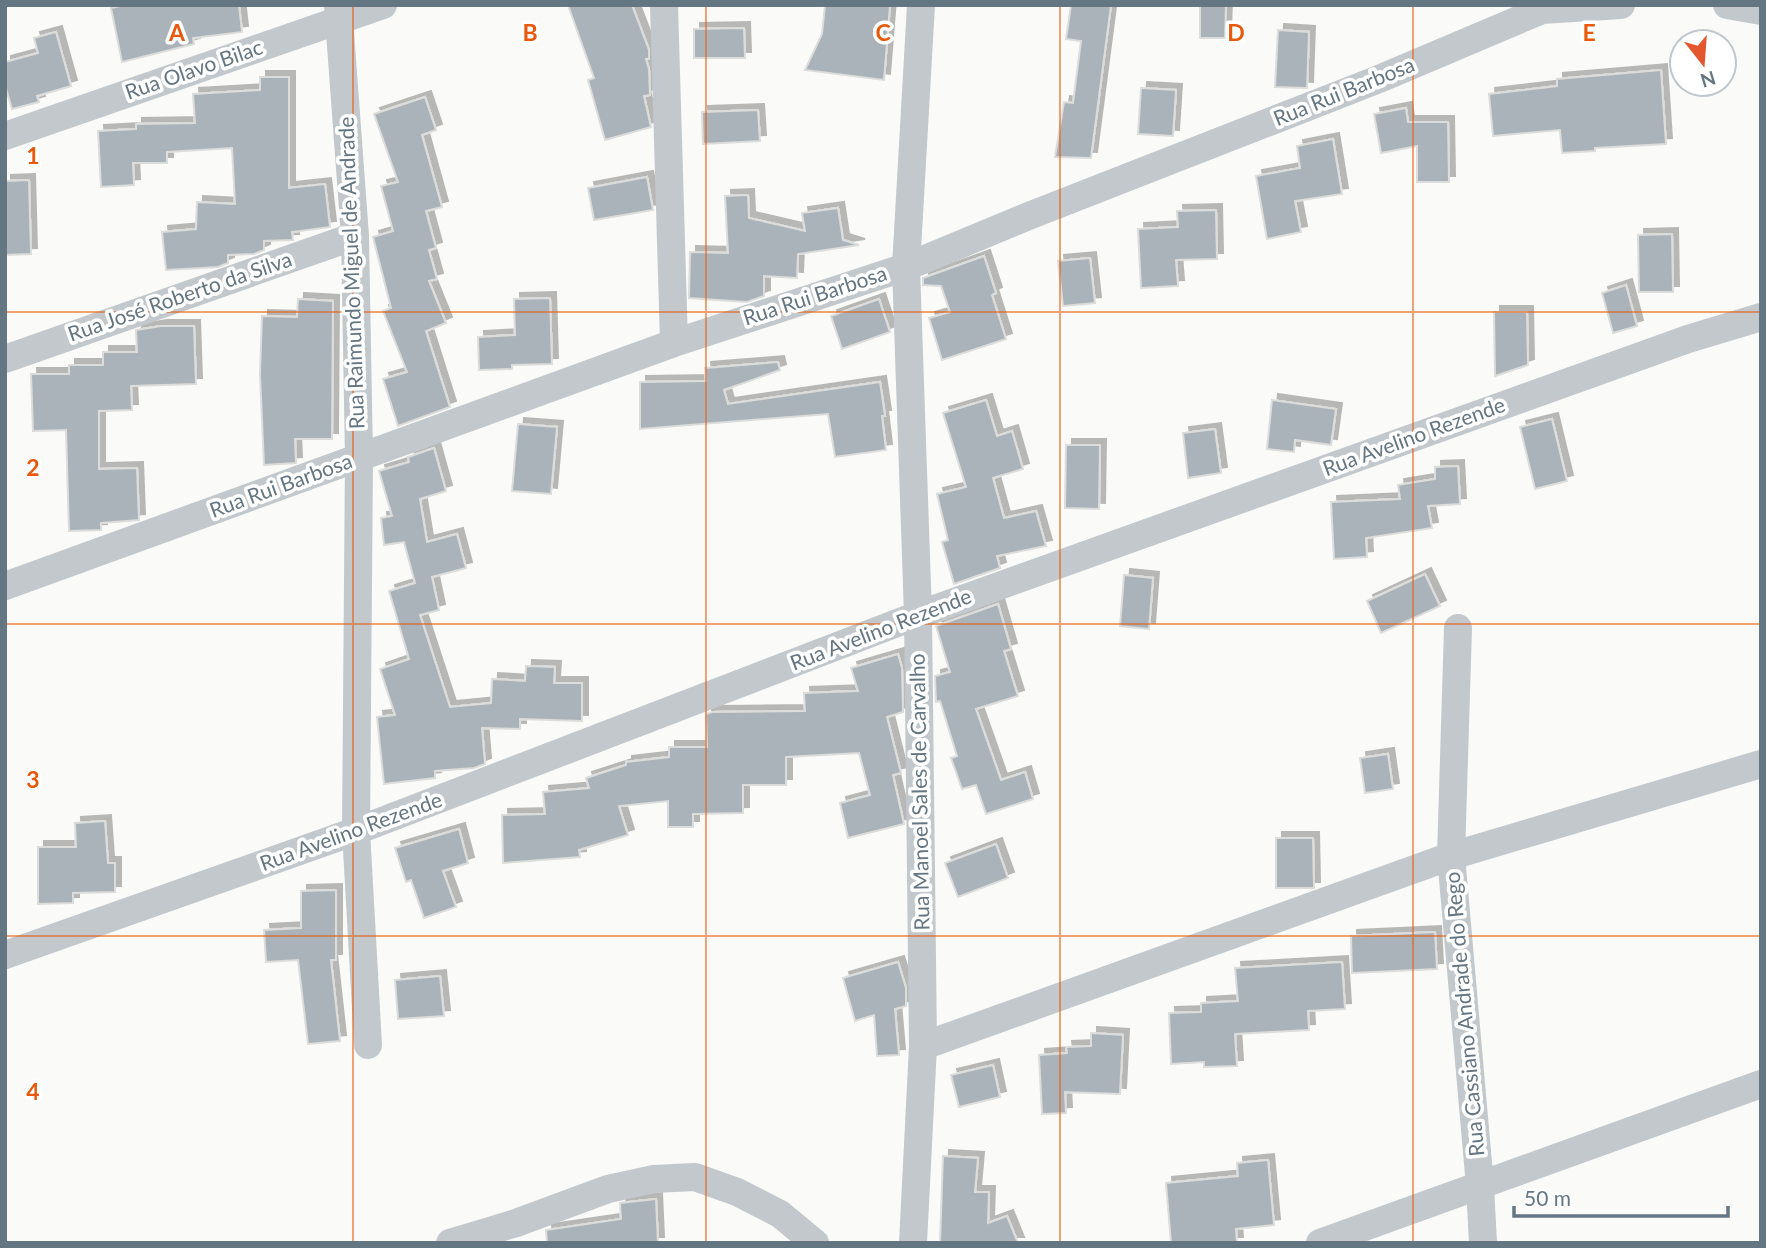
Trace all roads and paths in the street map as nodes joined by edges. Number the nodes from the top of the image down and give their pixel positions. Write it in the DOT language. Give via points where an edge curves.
graph roads {
  1 [pos="383,5"];
  2 [pos="664,5"];
  3 [pos="921,5"];
  4 [pos="1621,5"];
  5 [pos="1727,5"];
  6 [pos="1536,8"];
  7 [pos="1761,11"];
  8 [pos="339,12"];
  9 [pos="5,136"];
  10 [pos="355,236"];
  11 [pos="906,267"];
  12 [pos="1761,317"];
  13 [pos="674,342"];
  14 [pos="5,359"];
  15 [pos="359,457"];
  16 [pos="5,586"];
  17 [pos="918,615"];
  18 [pos="1458,628"];
  19 [pos="1761,764"];
  20 [pos="356,831"];
  21 [pos="1451,856"];
  22 [pos="5,955"];
  23 [pos="368,1045"];
  24 [pos="923,1046"];
  25 [pos="1761,1084"];
  26 [pos="1480,1186"];
  27 [pos="450,1243"];
  28 [pos="815,1243"];
  29 [pos="914,1243"];
  30 [pos="1320,1243"];
  31 [pos="1483,1243"];
  1 -- 8 [label="street, Rua Olavo Bilac"];
  2 -- 13 [label="street"];
  3 -- 11 [label="street, Rua Manoel Sales de Carvalho"];
  4 -- 6 [label="street, Rua Rui Barbosa"];
  5 -- 7 [label="street"];
  6 -- 11 [label="street, Rua Rui Barbosa" via="1379,79"];
  8 -- 9 [label="street, Rua Olavo Bilac"];
  8 -- 10 [label="street, Rua Raimundo Miguel de Andrade"];
  10 -- 14 [label="street, Rua José Roberto da Silva"];
  10 -- 15 [label="street, Rua Raimundo Miguel de Andrade"];
  11 -- 13 [label="street, Rua Rui Barbosa"];
  11 -- 17 [label="street, Rua Manoel Sales de Carvalho"];
  12 -- 17 [label="street, Rua Avelino Rezende"];
  13 -- 15 [label="street, Rua Rui Barbosa"];
  15 -- 16 [label="street, Rua Rui Barbosa"];
  15 -- 20 [label="street, Rua Raimundo Miguel de Andrade"];
  17 -- 20 [label="street, Rua Avelino Rezende"];
  17 -- 24 [label="street, Rua Manoel Sales de Carvalho"];
  18 -- 21 [label="street"];
  19 -- 21 [label="street, Rua Cassiano Andrade do Rego"];
  20 -- 22 [label="street, Rua Avelino Rezende"];
  20 -- 23 [label="street, Rua Raimundo Miguel de Andrade"];
  21 -- 24 [label="street"];
  21 -- 26 [label="street, Rua Cassiano Andrade do Rego"];
  24 -- 29 [label="street, Rua Manoel Sales de Carvalho"];
  25 -- 26 [label="street"];
  26 -- 30 [label="street"];
  26 -- 31 [label="street, Rua Cassiano Andrade do Rego"];
  27 -- 28 [label="street" via="608,1189 654,1179 695,1177 780,1214"];
}
